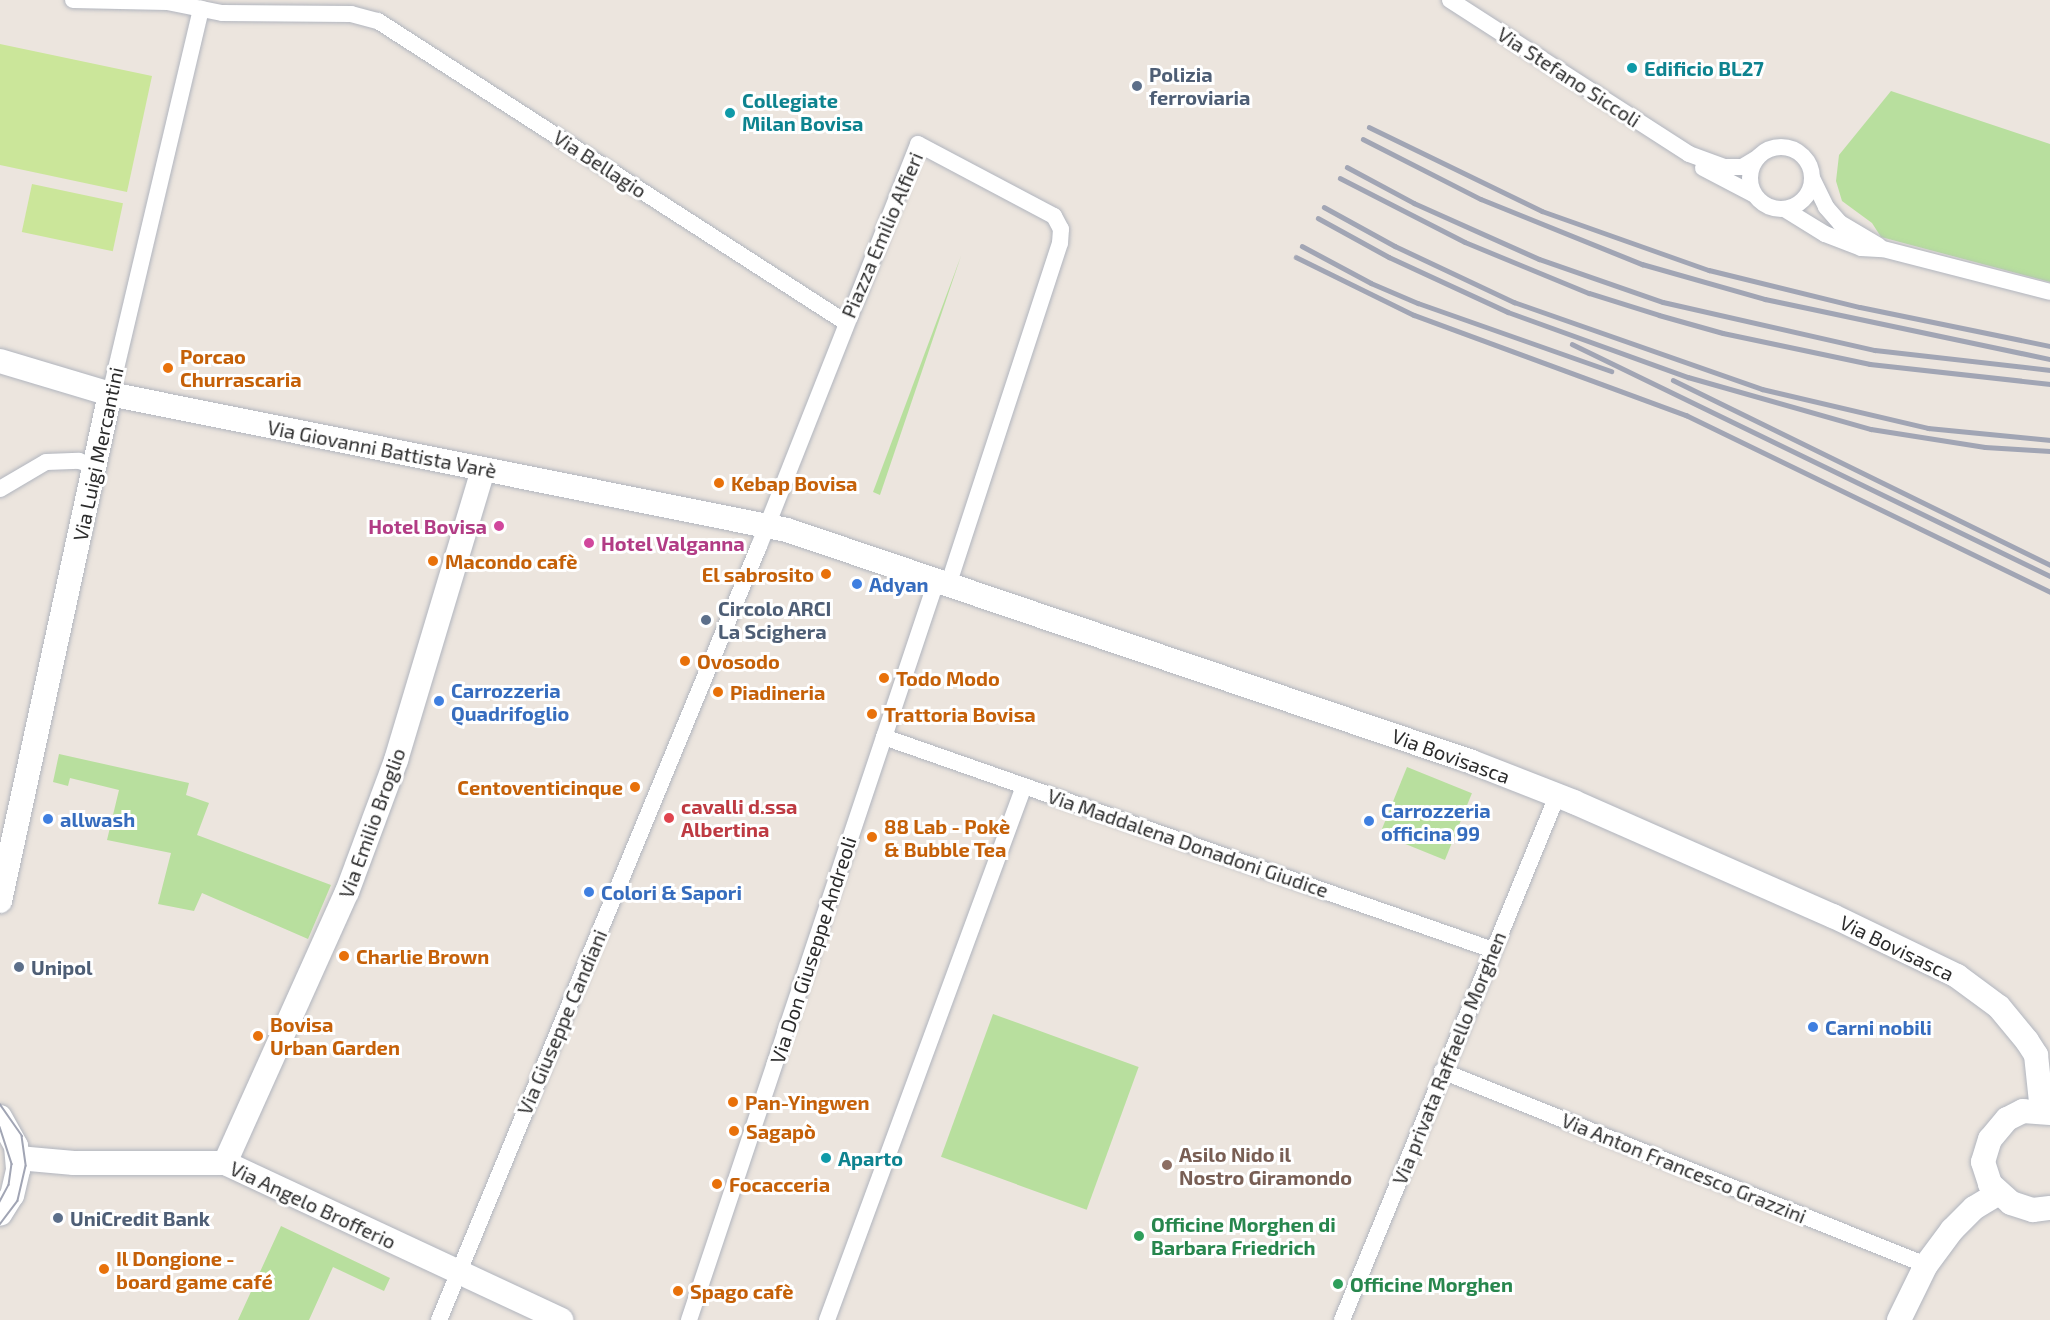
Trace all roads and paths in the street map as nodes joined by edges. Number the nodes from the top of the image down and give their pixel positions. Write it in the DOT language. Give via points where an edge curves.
graph roads {
  1 [pos="73,0"];
  2 [pos="1450,0"];
  3 [pos="201,9"];
  4 [pos="1689,154"];
  5 [pos="1757,158"];
  6 [pos="1812,178"];
  7 [pos="1753,194"];
  8 [pos="1786,210"];
  9 [pos="1883,249"];
  10 [pos="2050,292"];
  11 [pos="845,322"];
  12 [pos="0,361"];
  13 [pos="110,394"];
  14 [pos="94,466"];
  15 [pos="483,470"];
  16 [pos="0,489"];
  17 [pos="768,525"];
  18 [pos="943,581"];
  19 [pos="884,737"];
  20 [pos="1024,786"];
  21 [pos="1557,796"];
  22 [pos="0,901"];
  23 [pos="1493,950"];
  24 [pos="1442,1071"];
  25 [pos="2046,1112"];
  26 [pos="0,1117"];
  27 [pos="18,1158"];
  28 [pos="225,1163"];
  29 [pos="1999,1193"];
  30 [pos="2050,1208"];
  31 [pos="0,1214"];
  32 [pos="1926,1265"];
  33 [pos="458,1273"];
  34 [pos="439,1320"];
  35 [pos="561,1320"];
  36 [pos="689,1320"];
  37 [pos="827,1320"];
  38 [pos="1342,1320"];
  39 [pos="1899,1320"];
  1 -- 3 [label="street" via="166,2"];
  2 -- 4 [label="street, Via Stefano Siccoli"];
  3 -- 11 [label="street, Via Bellagio" via="222,13 351,14 393,30"];
  3 -- 13 [label="street, Via Luigi Mercantini"];
  4 -- 5 [label="street, Via Stefano Siccoli" via="1724,167 1742,167"];
  4 -- 7 [label="street, Via Stefano Siccoli" via="1704,169"];
  5 -- 6 [label="street" via="1773,147 1793,149 1807,161"];
  5 -- 7 [label="street" via="1749,176"];
  6 -- 8 [label="street" via="1806,198"];
  6 -- 9 [label="street" via="1826,207 1840,222"];
  7 -- 8 [label="street" via="1767,207"];
  8 -- 9 [label="street" via="1861,248"];
  9 -- 10 [label="street"];
  11 -- 17 [label="street, Piazza Emilio Alfieri"];
  11 -- 18 [label="street, Piazza Emilio Alfieri" via="918,144 953,160 1058,222 1060,243"];
  12 -- 13 [label="street, Via Giovanni Battista Varè"];
  13 -- 14 [label="street, Via Luigi Mercantini"];
  13 -- 15 [label="street, Via Giovanni Battista Varè"];
  14 -- 16 [label="street" via="79,461 46,462"];
  14 -- 22 [label="street, Via Luigi Mercantini"];
  15 -- 17 [label="street, Via Giovanni Battista Varè"];
  15 -- 28 [label="street, Via Emilio Broglio" via="384,793 347,892"];
  17 -- 18 [label="street, Via Bovisasca"];
  17 -- 33 [label="street, Via Giuseppe Candiani"];
  18 -- 19 [label="street, Via Don Giuseppe Andreoli"];
  18 -- 21 [label="street, Via Bovisasca" via="1472,762"];
  19 -- 20 [label="street, Via Maddalena Donadoni Giudice"];
  19 -- 36 [label="street, Via Don Giuseppe Andreoli"];
  20 -- 23 [label="street, Via Maddalena Donadoni Giudice"];
  20 -- 37 [label="street"];
  21 -- 23 [label="street, Via privata Raffaello Morghen"];
  21 -- 25 [label="street, Via Bovisasca" via="1833,916 1964,981 2005,1013 2036,1055"];
  23 -- 24 [label="street, Via privata Raffaello Morghen"];
  24 -- 32 [label="street, Via Anton Francesco Grazzini"];
  24 -- 38 [label="street, Via privata Raffaello Morghen"];
  25 -- 29 [label="street" via="2014,1114 1990,1139 1983,1162 1990,1184"];
  26 -- 27 [label="street" via="11,1133"];
  27 -- 28 [label="street, Via Angelo Brofferio" via="74,1163"];
  27 -- 31 [label="street" via="15,1185"];
  28 -- 33 [label="street, Via Angelo Brofferio"];
  29 -- 30 [label="street" via="2021,1208"];
  29 -- 32 [label="street" via="1974,1208"];
  32 -- 39 [label="street"];
  33 -- 34 [label="street, Via Giuseppe Candiani"];
  33 -- 35 [label="street, Via Angelo Brofferio"];
}
